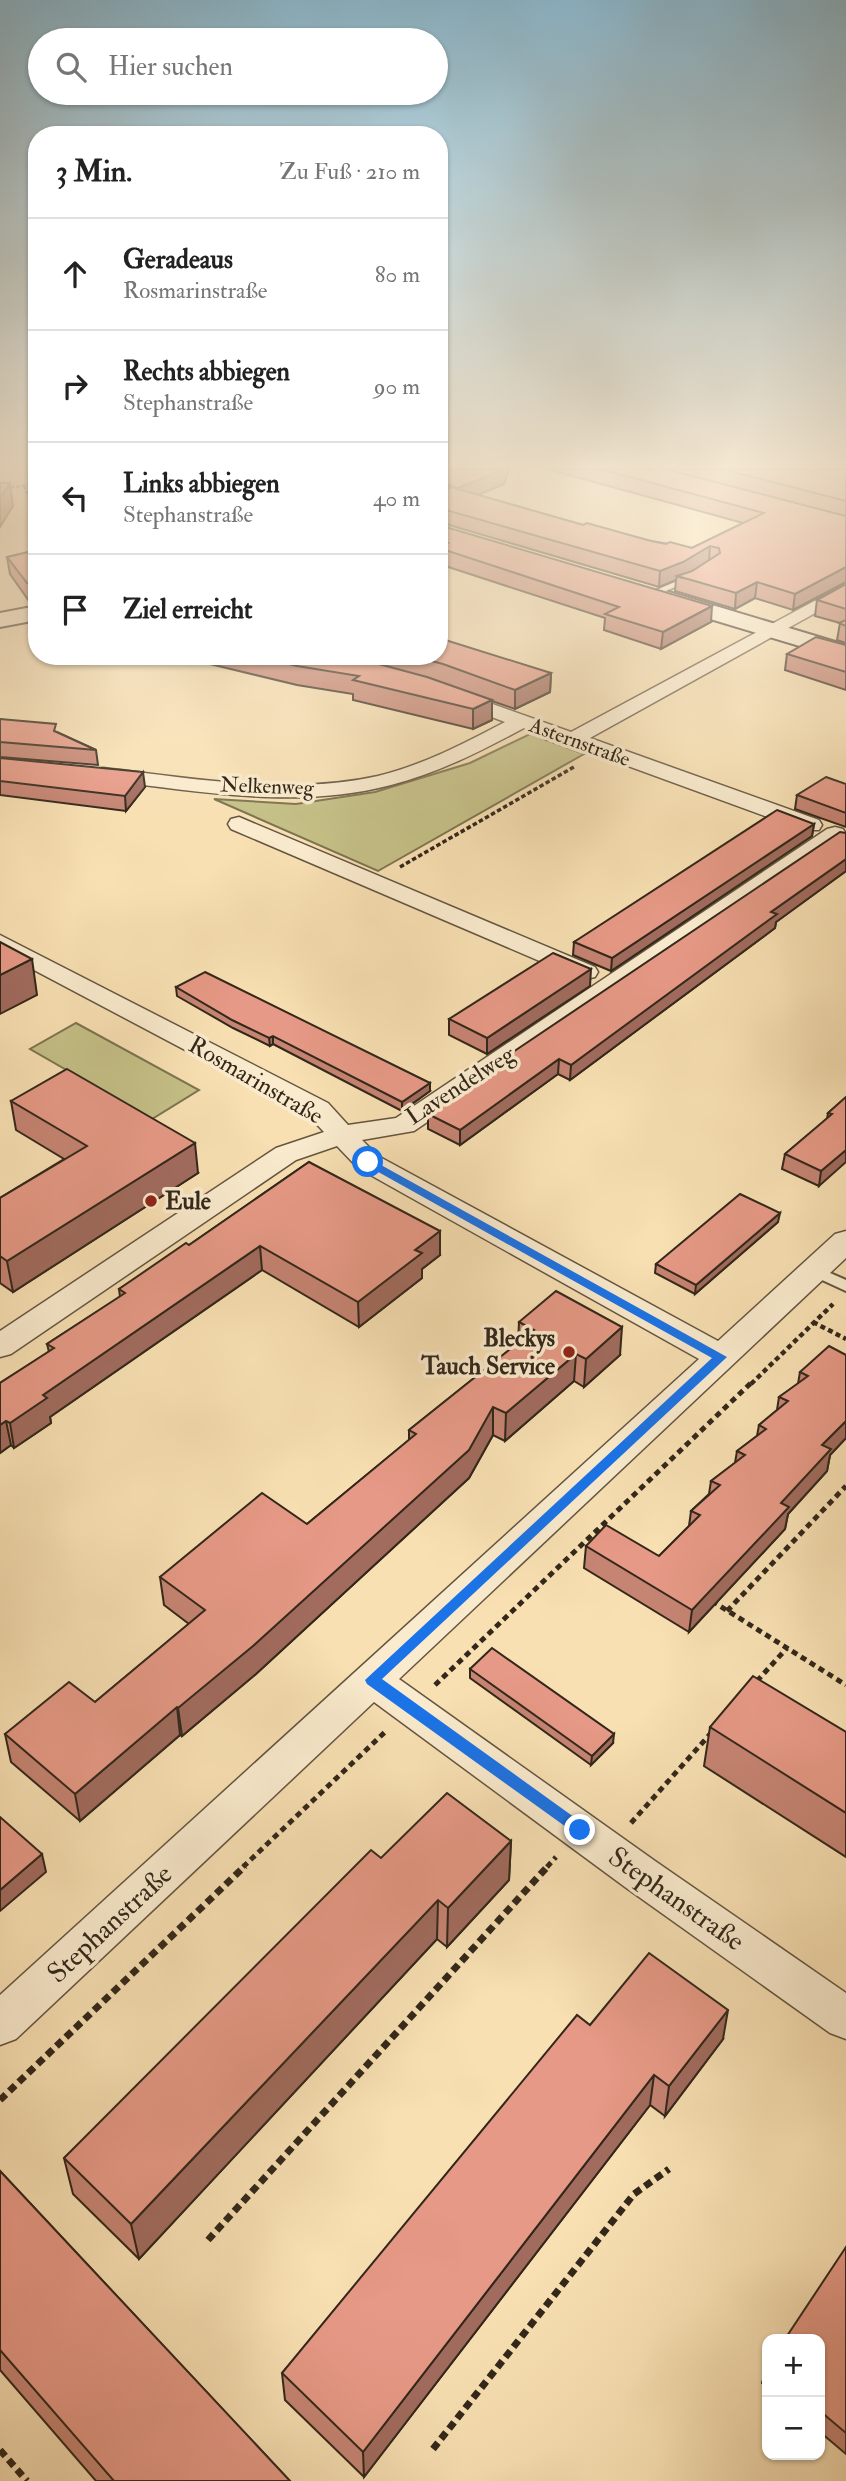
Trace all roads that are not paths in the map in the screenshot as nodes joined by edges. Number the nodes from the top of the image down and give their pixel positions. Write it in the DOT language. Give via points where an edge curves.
graph roads {
  1 [pos="673,585"];
  2 [pos="625,586"];
  3 [pos="846,589"];
  4 [pos="651,594"];
  5 [pos="28,615"];
  6 [pos="0,620"];
  7 [pos="774,631"];
  8 [pos="846,653"];
  9 [pos="435,690"];
  10 [pos="523,721"];
  11 [pos="573,739"];
  12 [pos="89,773"];
  13 [pos="239,824"];
  14 [pos="840,836"];
  15 [pos="5,950"];
  16 [pos="612,983"];
  17 [pos="344,1134"];
  18 [pos="846,1241"];
  19 [pos="830,1279"];
  20 [pos="0,1346"];
  21 [pos="721,1357"];
  22 [pos="372,1680"];
  23 [pos="846,2018"];
  24 [pos="0,2024"];
  1 -- 4 [label="lane"];
  2 -- 4 [label="street"];
  3 -- 7 [label="street"];
  4 -- 7 [label="street"];
  5 -- 6 [label="street"];
  7 -- 8 [label="street"];
  7 -- 11 [label="street"];
  9 -- 10 [label="street, Asternstraße"];
  10 -- 11 [label="street, Asternstraße"];
  10 -- 12 [label="street, Nelkenweg" via="449,759 365,785 280,790"];
  11 -- 14 [label="street, Asternstraße"];
  13 -- 16 [label="street, Nelkenweg"];
  14 -- 16 [label="street, Lavendelweg"];
  15 -- 17 [label="street, Rosmarinstraße" via="318,1109"];
  16 -- 17 [label="street, Lavendelweg" via="404,1125"];
  17 -- 20 [label="street, Lavendelweg" via="286,1154"];
  17 -- 21 [label="street, Rosmarinstraße" via="368,1162"];
  18 -- 19 [label="street, Stephanstraße"];
  19 -- 21 [label="street, Stephanstraße" via="778,1304"];
  21 -- 22 [label="street, Stephanstraße"];
  22 -- 23 [label="street, Stephanstraße"];
  22 -- 24 [label="street, Stephanstraße"];
}
